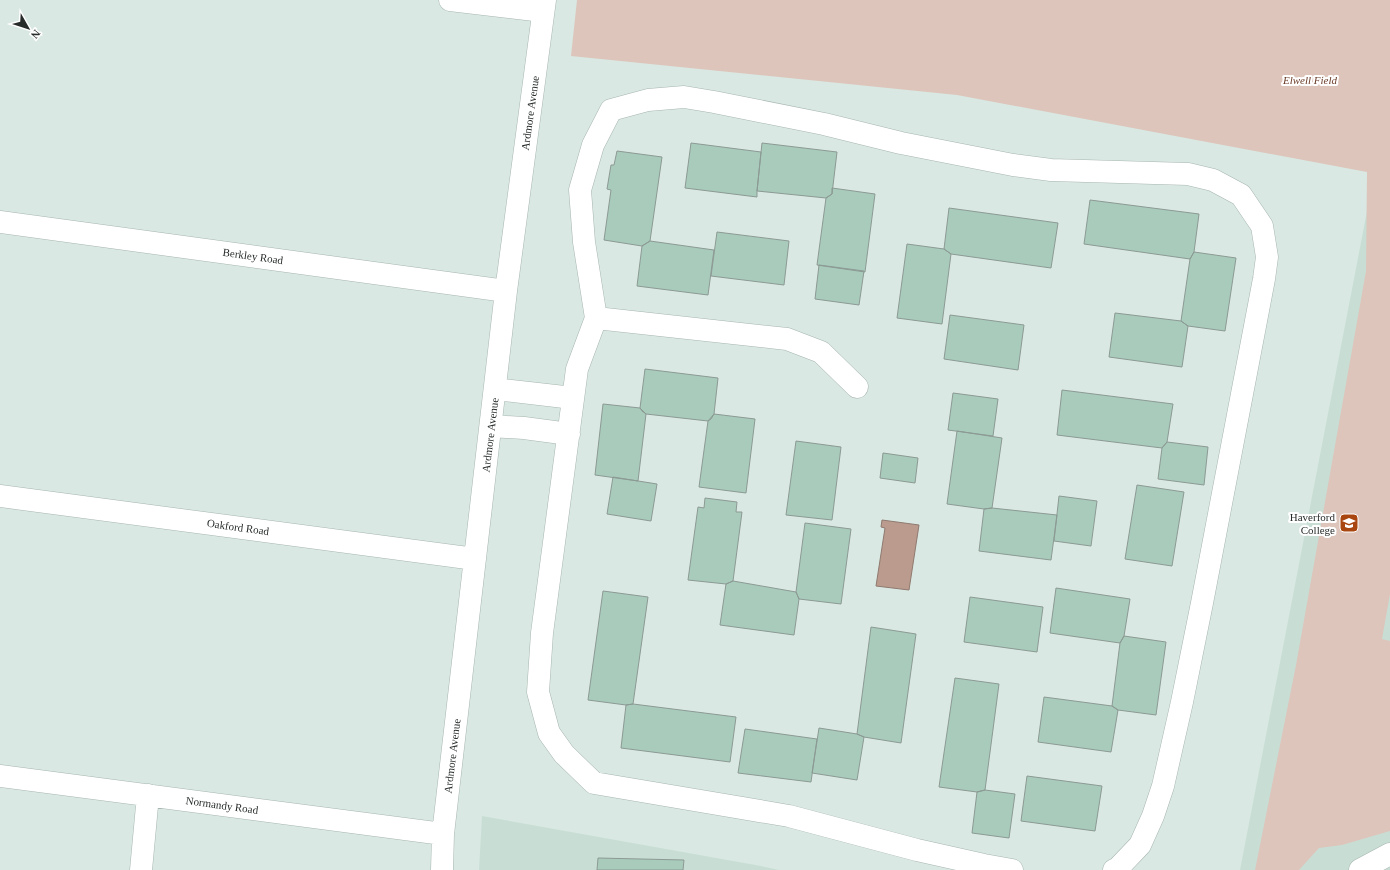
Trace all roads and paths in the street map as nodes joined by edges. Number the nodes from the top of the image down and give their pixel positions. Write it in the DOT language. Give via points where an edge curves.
graph roads {
  1 [pos="450,0"];
  2 [pos="544,5"];
  3 [pos="0,222"];
  4 [pos="506,291"];
  5 [pos="596,318"];
  6 [pos="857,387"];
  7 [pos="495,389"];
  8 [pos="573,398"];
  9 [pos="491,426"];
  10 [pos="569,434"];
  11 [pos="0,496"];
  12 [pos="475,559"];
  13 [pos="0,776"];
  14 [pos="148,795"];
  15 [pos="443,834"];
  16 [pos="1390,854"];
  17 [pos="141,870"];
  18 [pos="442,870"];
  19 [pos="1012,870"];
  20 [pos="1114,870"];
  21 [pos="1360,870"];
  1 -- 2 [label="street"];
  2 -- 4 [label="street, Ardmore Avenue"];
  3 -- 4 [label="street, Berkley Road"];
  4 -- 7 [label="street, Ardmore Avenue"];
  5 -- 6 [label="street" via="787,339 821,352"];
  5 -- 8 [label="street" via="577,369"];
  5 -- 20 [label="street" via="584,242 580,190 593,145 611,110 648,100 684,97 714,102 1013,165 1052,170 1188,174 1213,180 1242,195 1262,226 1267,257 1258,309 1202,603 1163,786 1140,845"];
  7 -- 8 [label="street"];
  7 -- 9 [label="street, Ardmore Avenue"];
  8 -- 10 [label="street"];
  9 -- 10 [label="street"];
  9 -- 12 [label="street, Ardmore Avenue"];
  10 -- 19 [label="street" via="542,633 538,692 549,733 564,754 594,783 789,816 917,850"];
  11 -- 12 [label="street, Oakford Road"];
  12 -- 15 [label="street, Ardmore Avenue"];
  13 -- 14 [label="street, Normandy Road"];
  14 -- 15 [label="street, Normandy Road"];
  14 -- 17 [label="street"];
  15 -- 18 [label="street, Ardmore Avenue"];
  16 -- 21 [label="street"];
}
